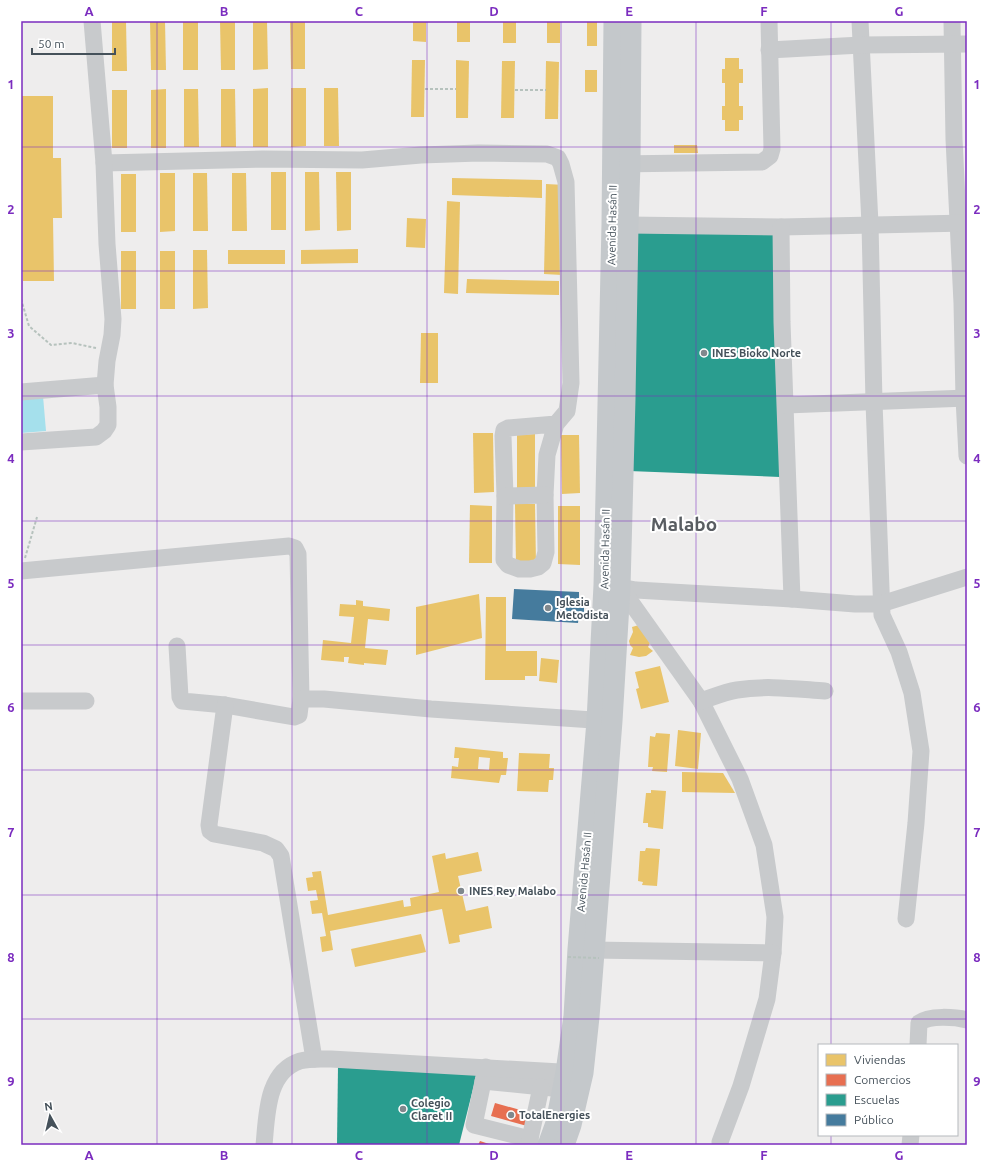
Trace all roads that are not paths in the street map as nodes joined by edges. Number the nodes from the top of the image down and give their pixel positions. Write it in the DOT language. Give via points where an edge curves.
graph roads {
  1 [pos="92,21"];
  2 [pos="614,21"];
  3 [pos="631,21"];
  4 [pos="768,21"];
  5 [pos="860,21"];
  6 [pos="952,21"];
  7 [pos="960,44"];
  8 [pos="861,45"];
  9 [pos="769,50"];
  10 [pos="104,162"];
  11 [pos="621,164"];
  12 [pos="963,223"];
  13 [pos="870,224"];
  14 [pos="628,225"];
  15 [pos="781,226"];
  16 [pos="105,385"];
  17 [pos="21,392"];
  18 [pos="965,398"];
  19 [pos="874,402"];
  20 [pos="786,405"];
  21 [pos="556,424"];
  22 [pos="21,442"];
  23 [pos="967,456"];
  24 [pos="545,495"];
  25 [pos="505,496"];
  26 [pos="21,571"];
  27 [pos="967,577"];
  28 [pos="612,586"];
  29 [pos="792,598"];
  30 [pos="882,604"];
  31 [pos="177,646"];
  32 [pos="825,691"];
  33 [pos="301,699"];
  34 [pos="21,701"];
  35 [pos="86,701"];
  36 [pos="701,701"];
  37 [pos="225,705"];
  38 [pos="604,721"];
  39 [pos="906,919"];
  40 [pos="773,953"];
  41 [pos="596,954"];
  42 [pos="967,1020"];
  43 [pos="918,1044"];
  44 [pos="314,1059"];
  45 [pos="484,1074"];
  46 [pos="570,1078"];
  47 [pos="541,1087"];
  48 [pos="536,1143"];
  49 [pos="724,1144"];
  50 [pos="264,1145"];
  51 [pos="564,1145"];
  1 -- 10 [label="street"];
  2 -- 11 [label="main road, Avenida Hasán II"];
  3 -- 11 [label="main road, Avenida Hasán II"];
  4 -- 9 [label="street"];
  5 -- 8 [label="street"];
  6 -- 7 [label="street"];
  7 -- 8 [label="street"];
  7 -- 12 [label="street" via="954,139"];
  8 -- 9 [label="street"];
  8 -- 13 [label="street"];
  9 -- 11 [label="street" via="772,149 770,156 762,162"];
  10 -- 16 [label="street" via="112,306 112,335"];
  10 -- 21 [label="street" via="362,160 479,153 547,154 558,158 566,182 571,383 567,411"];
  11 -- 14 [label="main road, Avenida Hasán II"];
  11 -- 28 [label="main road, Avenida Hasán II" via="612,232"];
  12 -- 13 [label="street"];
  12 -- 18 [label="street"];
  13 -- 15 [label="street"];
  13 -- 19 [label="street"];
  14 -- 15 [label="street"];
  14 -- 28 [label="main road, Avenida Hasán II" via="625,400"];
  15 -- 20 [label="street"];
  16 -- 17 [label="street"];
  16 -- 22 [label="street" via="108,426 96,437"];
  18 -- 19 [label="street"];
  18 -- 23 [label="street"];
  19 -- 20 [label="street"];
  19 -- 30 [label="street"];
  20 -- 29 [label="street"];
  21 -- 24 [label="street" via="546,456"];
  21 -- 25 [label="street" via="504,430"];
  24 -- 25 [label="street"];
  24 -- 25 [label="street" via="546,552 543,563 530,569 519,569 508,565 504,560"];
  26 -- 33 [label="street" via="288,546 296,548"];
  27 -- 30 [label="street"];
  28 -- 29 [label="street" via="636,590"];
  28 -- 36 [label="street"];
  28 -- 38 [label="main road, Avenida Hasán II"];
  29 -- 30 [label="street"];
  30 -- 39 [label="street" via="882,616 899,652 912,693 922,751"];
  31 -- 37 [label="street" via="182,701"];
  32 -- 36 [label="street" via="758,688 732,691"];
  33 -- 37 [label="street" via="299,715 294,717"];
  33 -- 38 [label="street"];
  34 -- 35 [label="street"];
  36 -- 40 [label="street" via="740,780 764,845 775,917"];
  37 -- 44 [label="street" via="210,831 214,834 263,843 276,849 280,856"];
  38 -- 41 [label="main road, Avenida Hasán II"];
  38 -- 46 [label="main road, Avenida Hasán II" via="578,948"];
  40 -- 41 [label="street"];
  40 -- 49 [label="street" via="767,999"];
  41 -- 46 [label="main road, Avenida Hasán II" via="589,1017"];
  42 -- 43 [label="street" via="932,1017 924,1019 919,1023"];
  44 -- 45 [label="street"];
  44 -- 50 [label="street" via="300,1061 288,1068 273,1087 269,1098"];
  45 -- 46 [label="street"];
  45 -- 47 [label="street"];
  45 -- 48 [label="street" via="474,1125"];
  46 -- 47 [label="street"];
  46 -- 48 [label="main road, Avenida Hasán II" via="556,1123"];
  46 -- 51 [label="main road, Avenida Hasán II" via="571,1125"];
  47 -- 48 [label="street"];
}
